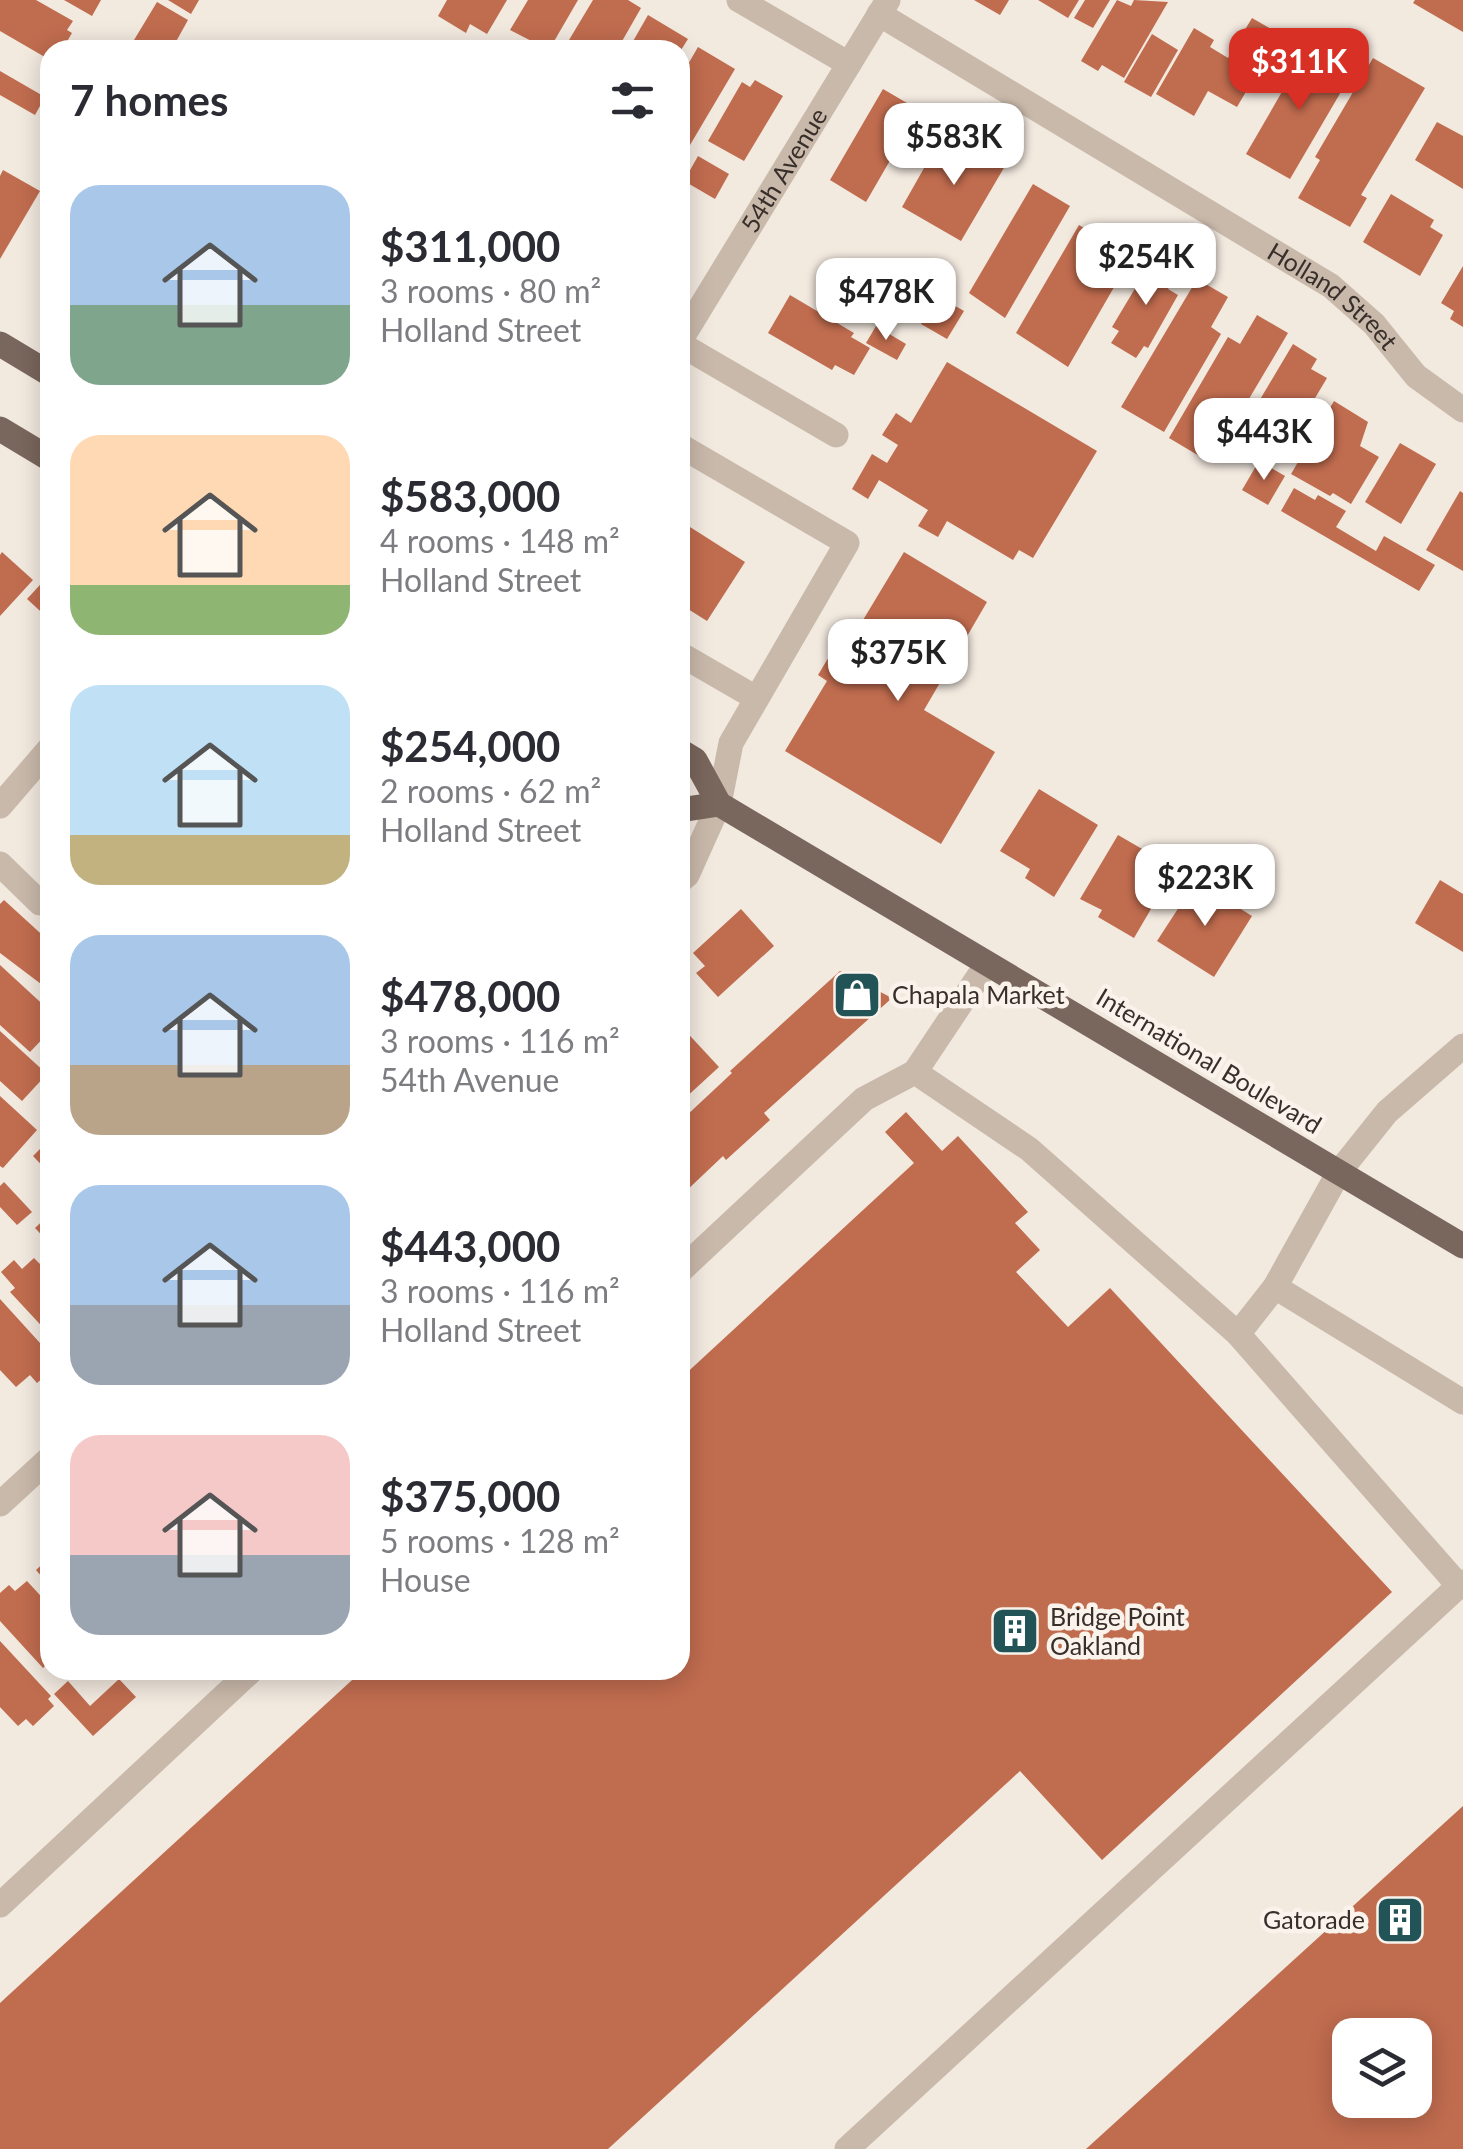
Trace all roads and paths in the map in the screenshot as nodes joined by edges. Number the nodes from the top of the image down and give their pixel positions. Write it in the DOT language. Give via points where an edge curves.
graph roads {
  1 [pos="739,0"];
  2 [pos="883,7"];
  3 [pos="849,64"];
  4 [pos="690,326"];
  5 [pos="0,344"];
  6 [pos="690,348"];
  7 [pos="40,368"];
  8 [pos="1463,410"];
  9 [pos="0,429"];
  10 [pos="836,435"];
  11 [pos="690,452"];
  12 [pos="40,453"];
  13 [pos="690,660"];
  14 [pos="756,698"];
  15 [pos="690,757"];
  16 [pos="40,760"];
  17 [pos="719,804"];
  18 [pos="0,806"];
  19 [pos="690,808"];
  20 [pos="0,864"];
  21 [pos="690,868"];
  22 [pos="40,903"];
  23 [pos="988,964"];
  24 [pos="1463,1046"];
  25 [pos="915,1072"];
  26 [pos="1339,1172"];
  27 [pos="1463,1246"];
  28 [pos="690,1262"];
  29 [pos="1275,1287"];
  30 [pos="1238,1334"];
  31 [pos="1463,1402"];
  32 [pos="40,1467"];
  33 [pos="0,1504"];
  34 [pos="1461,1584"];
  35 [pos="241,1680"];
  36 [pos="0,1904"];
  37 [pos="846,2149"];
  1 -- 3 [label="street"];
  2 -- 3 [label="street, 54th Avenue"];
  2 -- 8 [label="street, Holland Street" via="1331,286 1374,324 1416,376"];
  3 -- 4 [label="street, 54th Avenue"];
  5 -- 7 [label="main road"];
  6 -- 10 [label="street"];
  9 -- 12 [label="main road"];
  11 -- 14 [label="street" via="848,544"];
  13 -- 14 [label="street"];
  14 -- 17 [label="street" via="730,743"];
  15 -- 17 [label="main road"];
  16 -- 18 [label="street"];
  17 -- 19 [label="main road"];
  17 -- 21 [label="street"];
  17 -- 23 [label="main road, International Boulevard"];
  20 -- 22 [label="street"];
  23 -- 25 [label="street"];
  23 -- 26 [label="main road, International Boulevard"];
  24 -- 26 [label="street" via="1387,1112"];
  25 -- 28 [label="street" via="864,1099"];
  25 -- 30 [label="street" via="1029,1149"];
  26 -- 27 [label="main road, International Boulevard"];
  26 -- 29 [label="street"];
  29 -- 30 [label="street"];
  29 -- 31 [label="street"];
  30 -- 34 [label="street"];
  32 -- 33 [label="street"];
  34 -- 37 [label="street"];
  35 -- 36 [label="street"];
}
